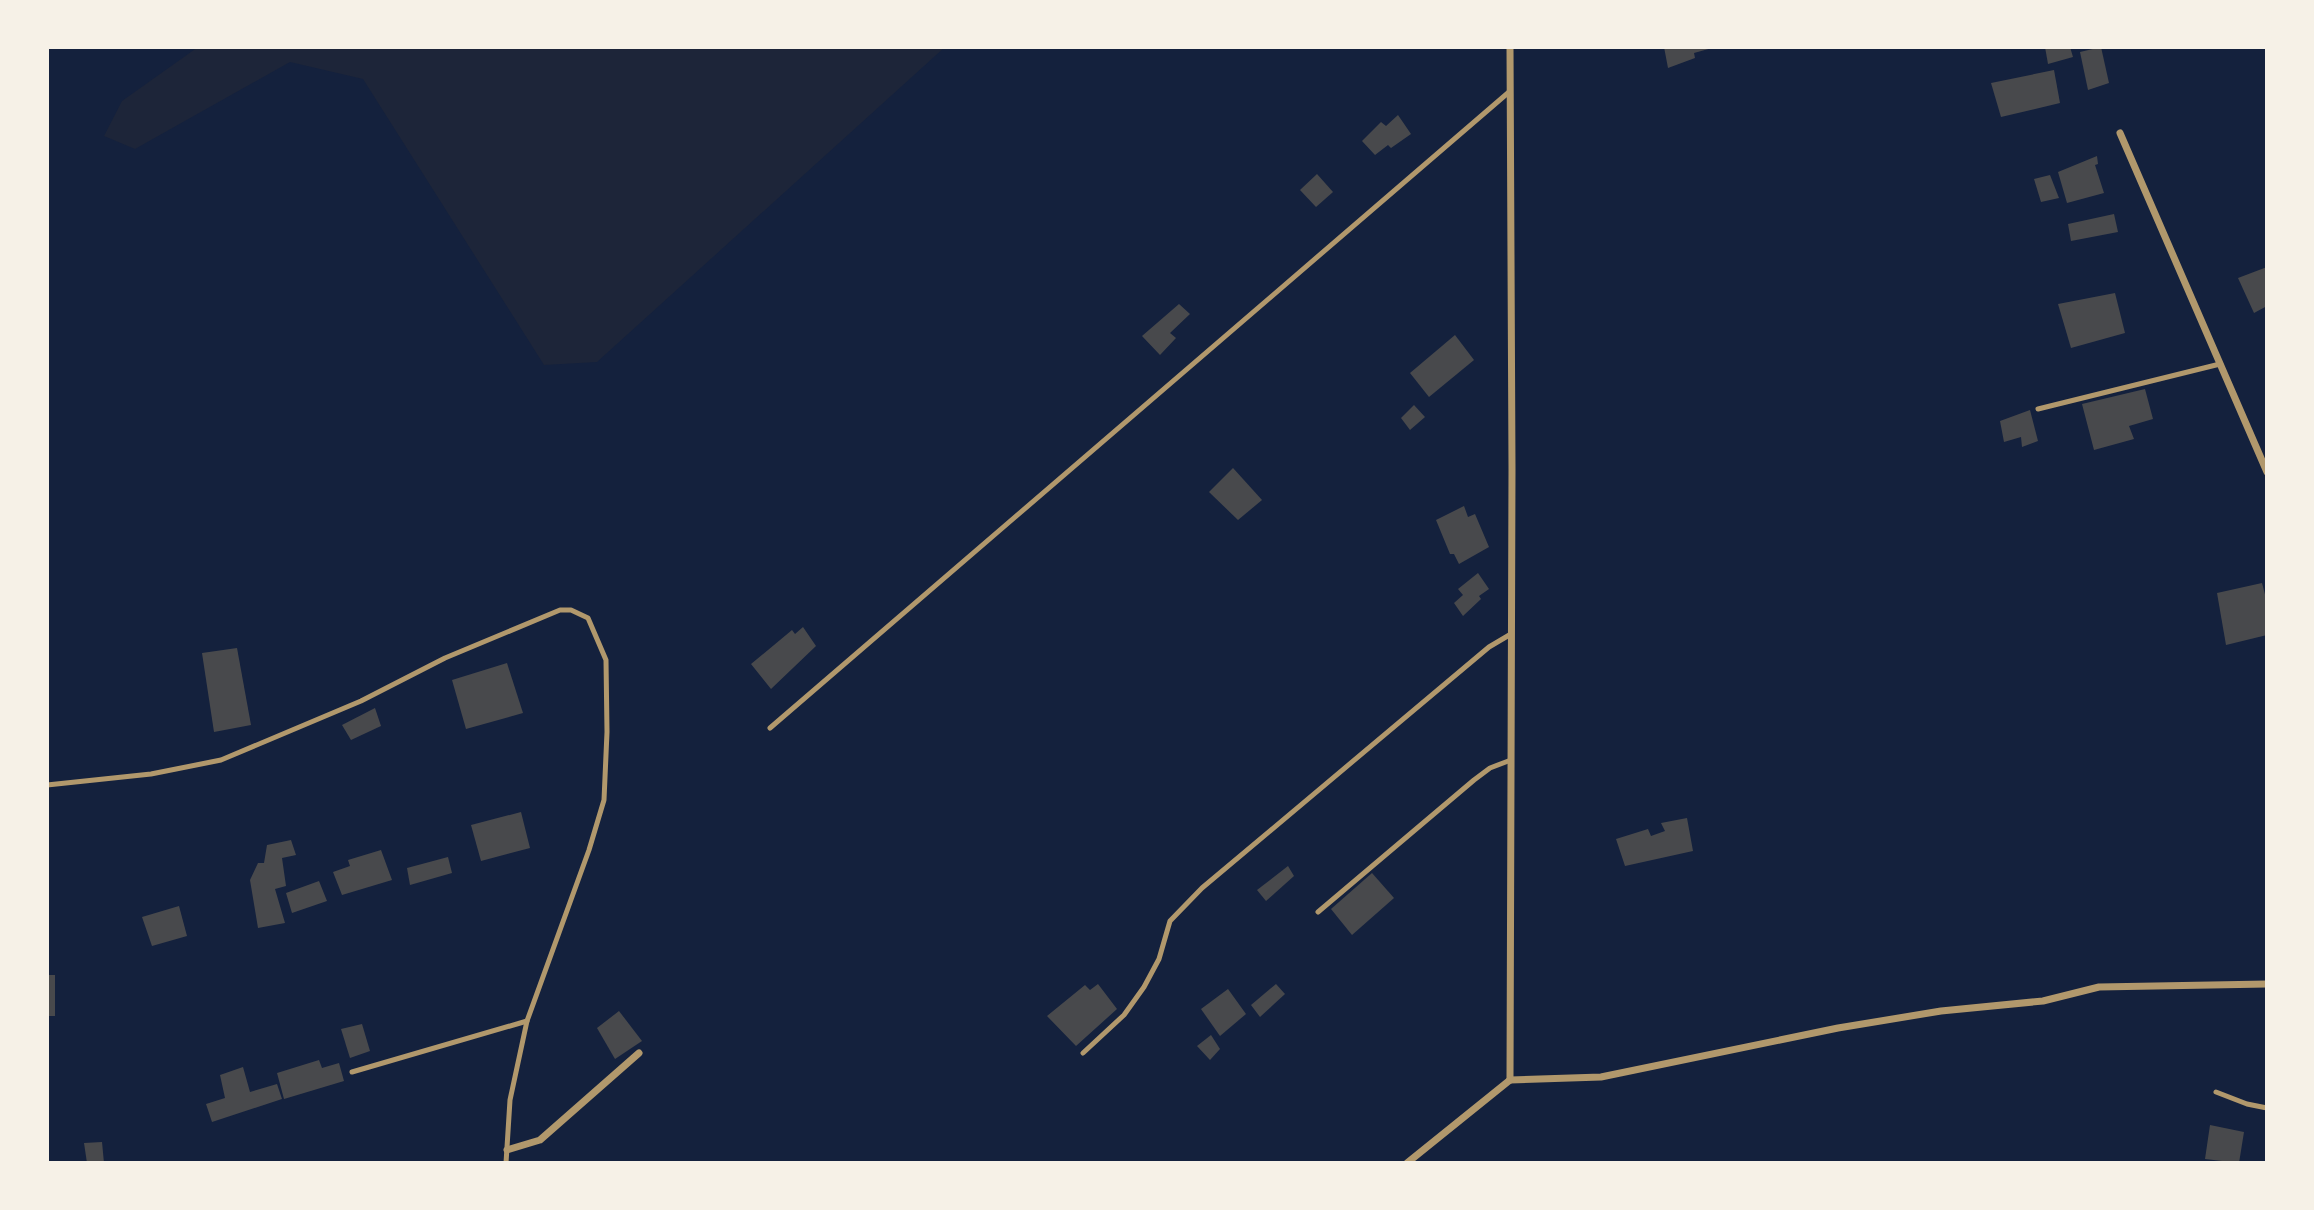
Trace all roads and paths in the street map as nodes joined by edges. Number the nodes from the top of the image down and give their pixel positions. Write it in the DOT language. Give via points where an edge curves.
graph roads {
  1 [pos="1510,47"];
  2 [pos="1509,92"];
  3 [pos="2120,133"];
  4 [pos="2220,364"];
  5 [pos="2038,410"];
  6 [pos="2267,472"];
  7 [pos="1511,634"];
  8 [pos="770,728"];
  9 [pos="1511,760"];
  10 [pos="47,785"];
  11 [pos="1318,912"];
  12 [pos="2267,984"];
  13 [pos="527,1021"];
  14 [pos="1083,1053"];
  15 [pos="639,1054"];
  16 [pos="352,1072"];
  17 [pos="1510,1080"];
  18 [pos="2216,1092"];
  19 [pos="2267,1108"];
  20 [pos="507,1150"];
  21 [pos="506,1163"];
  22 [pos="1407,1163"];
  1 -- 2 [label="street"];
  2 -- 7 [label="street"];
  2 -- 8 [label="lane"];
  3 -- 4 [label="street"];
  4 -- 5 [label="lane"];
  4 -- 6 [label="street"];
  7 -- 9 [label="street"];
  7 -- 14 [label="lane" via="1459,672 1202,888 1170,921 1159,959 1144,987 1124,1014"];
  9 -- 11 [label="lane" via="1474,780"];
  9 -- 17 [label="street"];
  10 -- 13 [label="lane" via="151,774 221,760 560,610 589,618 606,660 604,800"];
  12 -- 17 [label="street" via="2099,987 2043,1001 1838,1028 1601,1077"];
  13 -- 16 [label="lane"];
  13 -- 20 [label="lane" via="510,1100"];
  15 -- 20 [label="street" via="540,1140"];
  17 -- 22 [label="street"];
  18 -- 19 [label="lane"];
  20 -- 21 [label="lane"];
}
